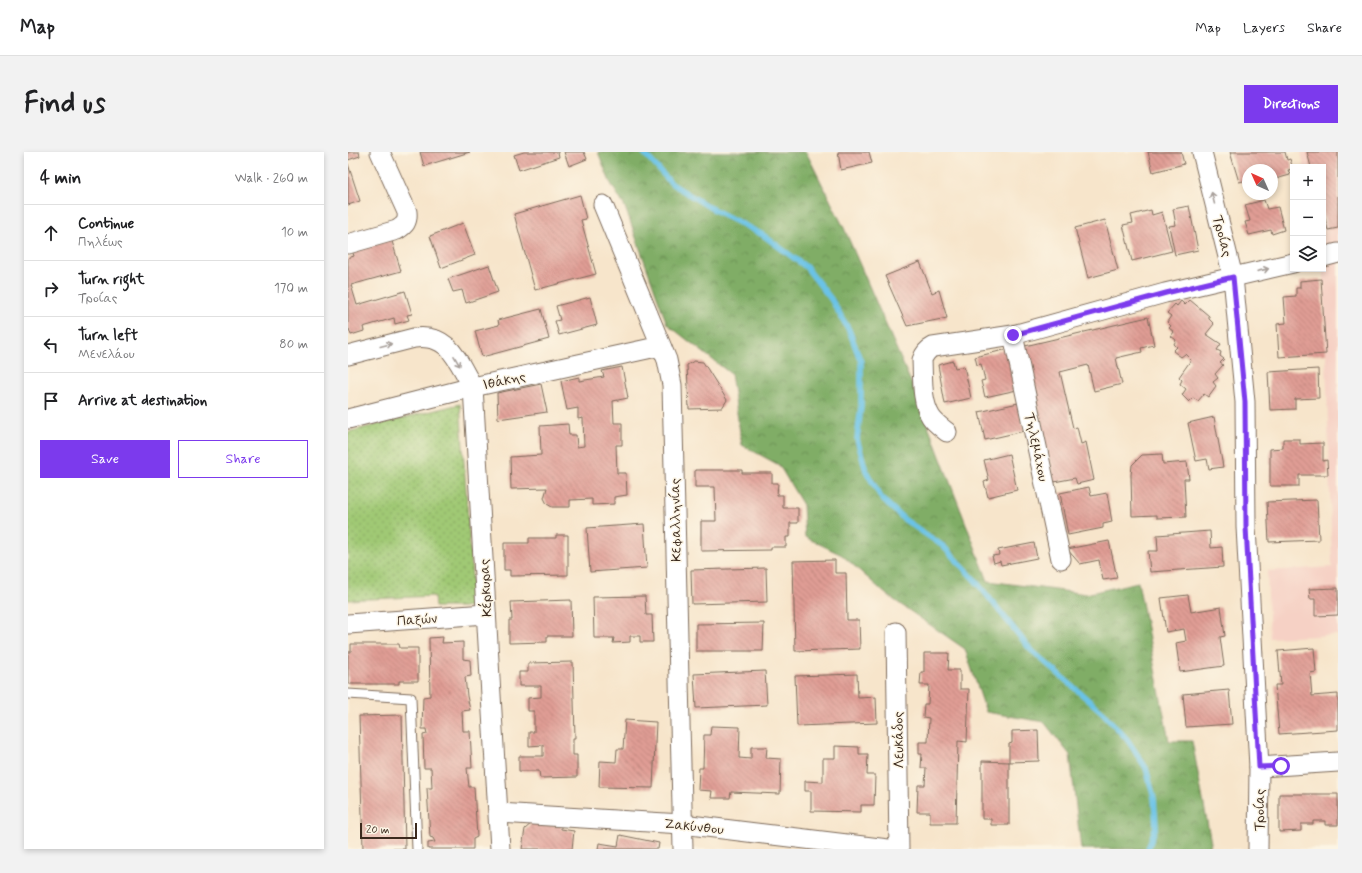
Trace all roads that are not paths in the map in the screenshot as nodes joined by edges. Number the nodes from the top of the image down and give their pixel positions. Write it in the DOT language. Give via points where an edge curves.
graph roads {
  1 [pos="380,152"];
  2 [pos="1202,152"];
  3 [pos="603,205"];
  4 [pos="348,244"];
  5 [pos="1338,253"];
  6 [pos="1326,256"];
  7 [pos="1290,264"];
  8 [pos="1233,277"];
  9 [pos="1013,335"];
  10 [pos="661,346"];
  11 [pos="348,355"];
  12 [pos="473,387"];
  13 [pos="348,419"];
  14 [pos="947,432"];
  15 [pos="1061,559"];
  16 [pos="486,614"];
  17 [pos="348,624"];
  18 [pos="896,632"];
  19 [pos="348,694"];
  20 [pos="1338,762"];
  21 [pos="1259,767"];
  22 [pos="499,813"];
  23 [pos="682,824"];
  24 [pos="417,849"];
  25 [pos="500,849"];
  26 [pos="683,849"];
  27 [pos="888,849"];
  28 [pos="899,849"];
  29 [pos="1258,849"];
  1 -- 4 [label="street" via="407,212 406,222 397,230"];
  8 -- 2 [label="street, Τροίας, one-way"];
  3 -- 10 [label="street, Κεφαλληνίας"];
  5 -- 6 [label="street"];
  8 -- 7 [label="street, one-way"];
  8 -- 9 [label="street"];
  8 -- 21 [label="street, Τροίας" via="1245,402 1246,527"];
  9 -- 14 [label="street" via="933,347 923,356 924,394 928,410"];
  9 -- 15 [label="street, Τηλεμάχου"];
  10 -- 12 [label="street, Ιθάκης"];
  10 -- 23 [label="street, Κεφαλληνίας" via="672,385"];
  11 -- 12 [label="street, Κέρκυρας, one-way" via="414,338 437,339 451,350"];
  12 -- 13 [label="street, Ιθάκης"];
  12 -- 16 [label="street, Κέρκυρας"];
  16 -- 17 [label="street, Παξών"];
  16 -- 22 [label="street, Κέρκυρας"];
  18 -- 28 [label="street, Λευκάδος"];
  19 -- 24 [label="lane" via="411,698"];
  20 -- 21 [label="street"];
  21 -- 29 [label="street, Τροίας"];
  22 -- 23 [label="street, Ζακύνθου"];
  22 -- 25 [label="street, Κέρκυρας"];
  23 -- 26 [label="street, Κεφαλληνίας"];
  23 -- 27 [label="street, Ζακύνθου"];
}
